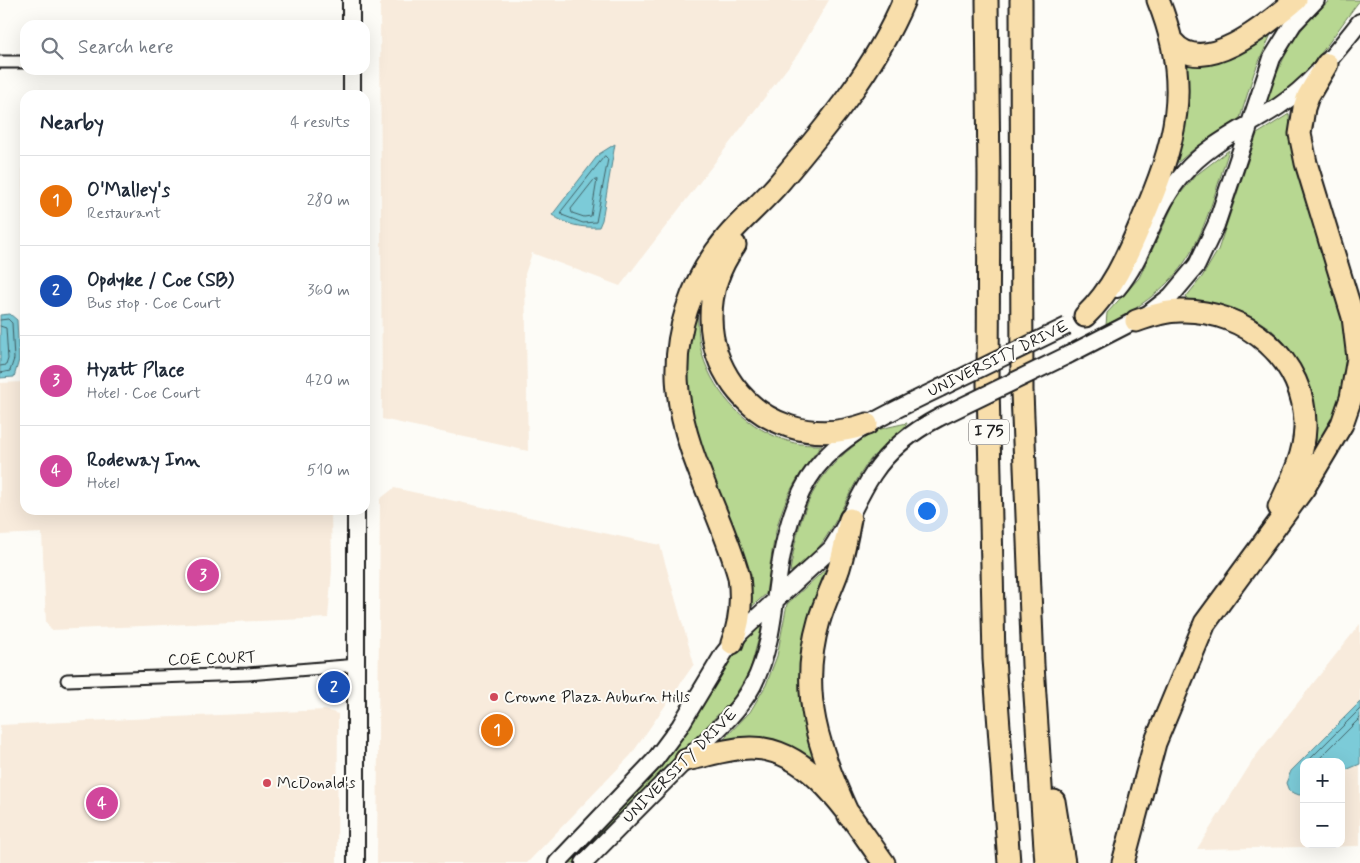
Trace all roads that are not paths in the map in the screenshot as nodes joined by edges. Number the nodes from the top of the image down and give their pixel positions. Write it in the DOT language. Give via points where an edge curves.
graph roads {
  1 [pos="351,0"];
  2 [pos="904,0"];
  3 [pos="987,0"];
  4 [pos="1021,0"];
  5 [pos="1158,0"];
  6 [pos="1296,0"];
  7 [pos="1316,0"];
  8 [pos="352,20"];
  9 [pos="1360,22"];
  10 [pos="1172,42"];
  11 [pos="0,62"];
  12 [pos="20,62"];
  13 [pos="1327,64"];
  14 [pos="352,75"];
  15 [pos="352,90"];
  16 [pos="1249,125"];
  17 [pos="777,185"];
  18 [pos="1076,321"];
  19 [pos="1136,321"];
  20 [pos="867,424"];
  21 [pos="356,515"];
  22 [pos="850,520"];
  23 [pos="1260,545"];
  24 [pos="775,601"];
  25 [pos="732,643"];
  26 [pos="358,665"];
  27 [pos="1033,665"];
  28 [pos="66,680"];
  29 [pos="686,760"];
  30 [pos="849,816"];
  31 [pos="356,863"];
  32 [pos="557,863"];
  33 [pos="584,863"];
  34 [pos="884,863"];
  35 [pos="1010,863"];
  36 [pos="1046,863"];
  37 [pos="1064,863"];
  38 [pos="1123,863"];
  1 -- 8 [label="main road"];
  2 -- 17 [label="highway" via="879,50 849,96"];
  3 -- 35 [label="highway, I 75" via="988,384 994,659"];
  4 -- 27 [label="highway, I 75" via="1022,392"];
  5 -- 10 [label="highway"];
  6 -- 10 [label="highway" via="1258,31 1214,52 1194,55 1181,51"];
  7 -- 16 [label="main road, UNIVERSITY DRIVE" via="1293,24 1279,45"];
  9 -- 13 [label="main road, UNIVERSITY DRIVE"];
  10 -- 18 [label="highway" via="1177,100 1175,129 1168,156 1120,272 1104,296"];
  11 -- 12 [label="street"];
  13 -- 16 [label="main road, UNIVERSITY DRIVE" via="1295,94"];
  13 -- 23 [label="highway" via="1306,102 1300,134 1354,317 1356,378 1347,411 1335,437 1304,488"];
  14 -- 15 [label="main road"];
  16 -- 18 [label="main road, UNIVERSITY DRIVE" via="1201,156 1182,174 1127,278 1108,299"];
  16 -- 19 [label="main road, UNIVERSITY DRIVE" via="1204,253 1171,296"];
  17 -- 20 [label="highway" via="729,254 718,277 711,325 721,364 742,398 762,414 786,426 827,433"];
  17 -- 25 [label="highway" via="728,236 704,268 687,306 677,360 678,389 686,432 739,577 740,613"];
  18 -- 20 [label="main road, UNIVERSITY DRIVE, bridge"];
  19 -- 22 [label="main road, UNIVERSITY DRIVE, bridge" via="940,417 903,440 882,462 866,486"];
  19 -- 23 [label="highway" via="1180,311 1222,317 1264,339 1293,376 1304,413 1302,454"];
  20 -- 24 [label="main road, UNIVERSITY DRIVE" via="822,460 802,490 785,535"];
  21 -- 26 [label="main road"];
  22 -- 24 [label="main road, UNIVERSITY DRIVE" via="822,558"];
  22 -- 30 [label="highway" via="839,568 818,624 812,653 811,685 820,745"];
  23 -- 38 [label="highway" via="1205,622 1191,652 1155,743"];
  24 -- 25 [label="main road, UNIVERSITY DRIVE"];
  24 -- 29 [label="main road, UNIVERSITY DRIVE" via="766,652 752,686 731,716"];
  25 -- 32 [label="main road, UNIVERSITY DRIVE" via="654,761"];
  26 -- 28 [label="street, COE COURT" via="248,674"];
  26 -- 31 [label="main road"];
  27 -- 36 [label="highway, I 75"];
  27 -- 37 [label="highway"];
  29 -- 30 [label="highway" via="736,749 774,751 811,772"];
  29 -- 33 [label="main road, UNIVERSITY DRIVE"];
  30 -- 34 [label="highway"];
}
